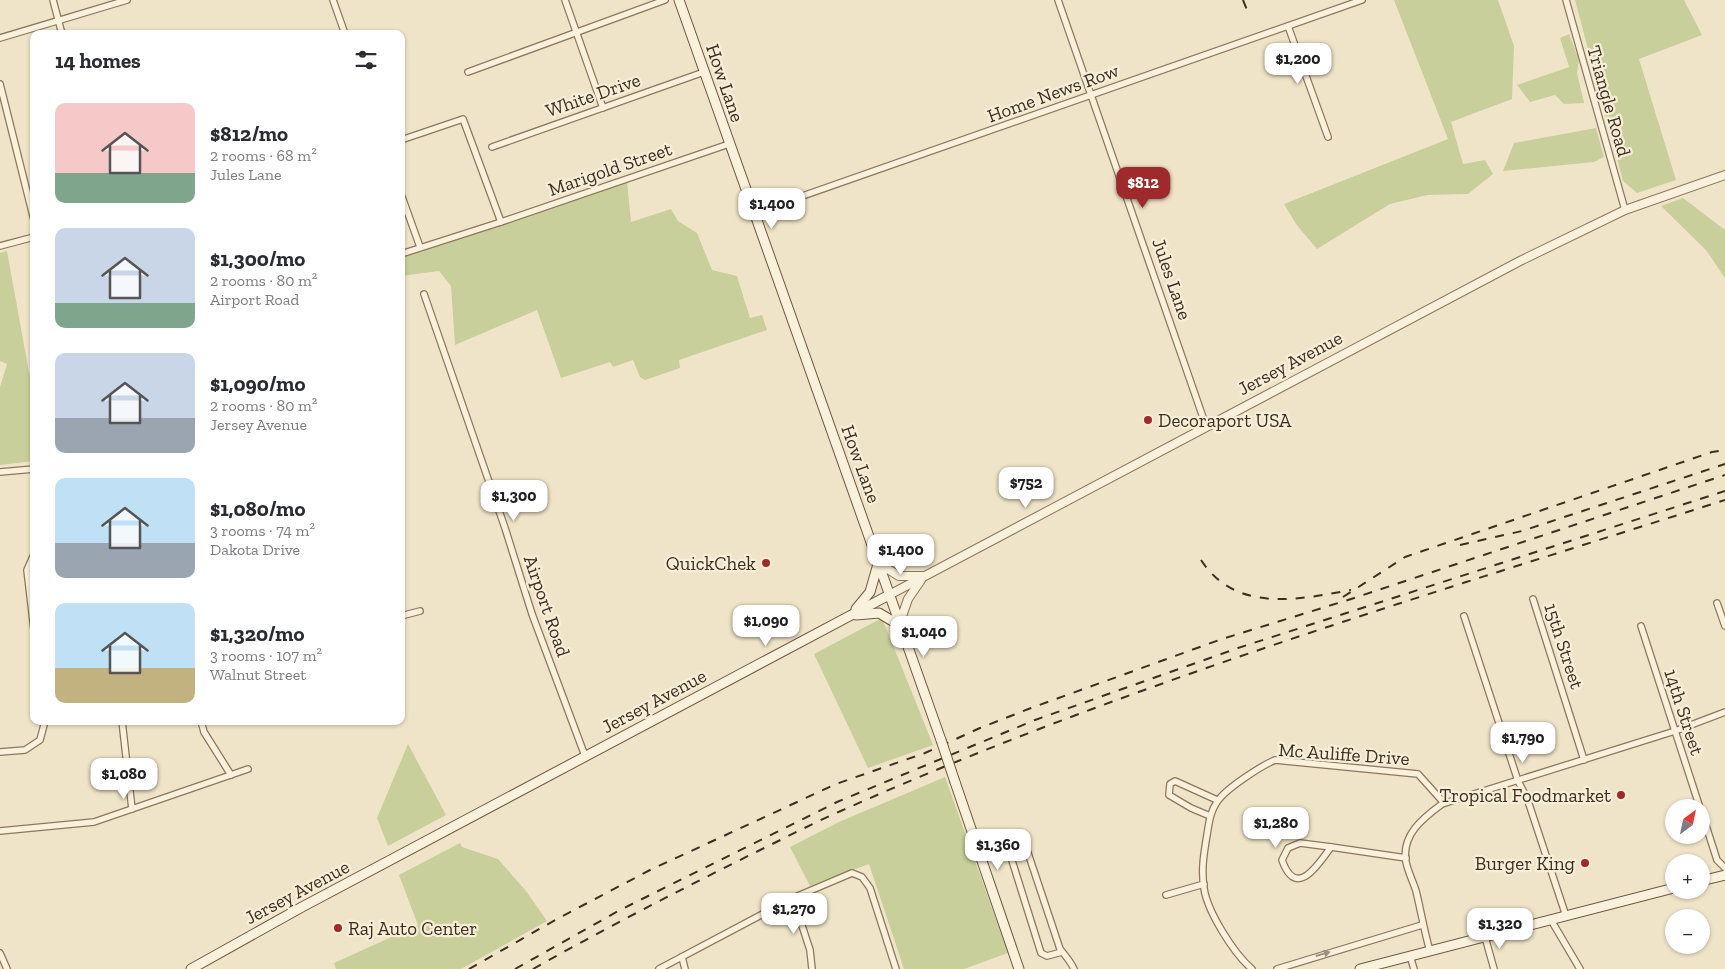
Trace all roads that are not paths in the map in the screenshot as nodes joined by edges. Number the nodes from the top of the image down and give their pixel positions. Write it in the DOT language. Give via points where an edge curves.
graph roads {
  1 [pos="53,0"];
  2 [pos="127,0"];
  3 [pos="334,0"];
  4 [pos="565,0"];
  5 [pos="665,0"];
  6 [pos="679,0"];
  7 [pos="1058,0"];
  8 [pos="1362,0"];
  9 [pos="1566,0"];
  10 [pos="58,21"];
  11 [pos="1288,26"];
  12 [pos="61,30"];
  13 [pos="344,30"];
  14 [pos="576,32"];
  15 [pos="0,38"];
  16 [pos="468,72"];
  17 [pos="704,72"];
  18 [pos="0,84"];
  19 [pos="1092,95"];
  20 [pos="603,108"];
  21 [pos="1328,137"];
  22 [pos="405,139"];
  23 [pos="730,144"];
  24 [pos="492,146"];
  25 [pos="1725,175"];
  26 [pos="30,204"];
  27 [pos="405,205"];
  28 [pos="1625,210"];
  29 [pos="754,213"];
  30 [pos="501,222"];
  31 [pos="30,238"];
  32 [pos="0,246"];
  33 [pos="420,247"];
  34 [pos="405,253"];
  35 [pos="424,294"];
  36 [pos="1206,426"];
  37 [pos="30,469"];
  38 [pos="0,472"];
  39 [pos="30,563"];
  40 [pos="878,563"];
  41 [pos="924,576"];
  42 [pos="889,595"];
  43 [pos="30,596"];
  44 [pos="1533,599"];
  45 [pos="1717,603"];
  46 [pos="420,611"];
  47 [pos="405,615"];
  48 [pos="851,615"];
  49 [pos="1464,616"];
  50 [pos="900,625"];
  51 [pos="1641,626"];
  52 [pos="1725,626"];
  53 [pos="1725,712"];
  54 [pos="44,725"];
  55 [pos="122,725"];
  56 [pos="202,725"];
  57 [pos="1675,731"];
  58 [pos="0,752"];
  59 [pos="586,756"];
  60 [pos="1584,760"];
  61 [pos="248,769"];
  62 [pos="231,775"];
  63 [pos="1518,781"];
  64 [pos="1698,799"];
  65 [pos="1217,800"];
  66 [pos="1444,803"];
  67 [pos="132,809"];
  68 [pos="1210,816"];
  69 [pos="0,831"];
  70 [pos="1710,836"];
  71 [pos="1330,847"];
  72 [pos="1406,858"];
  73 [pos="1725,868"];
  74 [pos="1725,874"];
  75 [pos="1710,878"];
  76 [pos="1204,884"];
  77 [pos="1665,890"];
  78 [pos="1166,895"];
  79 [pos="793,898"];
  80 [pos="1566,916"];
  81 [pos="1551,920"];
  82 [pos="1422,925"];
  83 [pos="1485,937"];
  84 [pos="1430,951"];
  85 [pos="1062,952"];
  86 [pos="0,953"];
  87 [pos="1410,956"];
  88 [pos="682,957"];
  89 [pos="7,969"];
  90 [pos="192,969"];
  91 [pos="659,969"];
  92 [pos="686,969"];
  93 [pos="812,969"];
  94 [pos="896,969"];
  95 [pos="1019,969"];
  96 [pos="1074,969"];
  97 [pos="1252,969"];
  98 [pos="1277,969"];
  99 [pos="1360,969"];
  100 [pos="1414,969"];
  101 [pos="1494,969"];
  102 [pos="1580,969"];
  1 -- 10 [label="street"];
  2 -- 10 [label="street"];
  3 -- 13 [label="street"];
  4 -- 14 [label="street"];
  5 -- 14 [label="street"];
  6 -- 17 [label="main road, How Lane"];
  7 -- 19 [label="street, Jules Lane"];
  8 -- 11 [label="street, Home News Row"];
  9 -- 28 [label="street, Triangle Road"];
  10 -- 12 [label="street"];
  10 -- 15 [label="street"];
  11 -- 19 [label="street, Home News Row"];
  11 -- 21 [label="street"];
  14 -- 16 [label="street"];
  14 -- 20 [label="street"];
  17 -- 20 [label="street, White Drive"];
  17 -- 23 [label="main road, How Lane"];
  18 -- 26 [label="street"];
  19 -- 29 [label="street, Home News Row"];
  19 -- 36 [label="street, Jules Lane"];
  20 -- 24 [label="street, White Drive"];
  22 -- 30 [label="street" via="463,119"];
  23 -- 29 [label="main road, How Lane"];
  23 -- 30 [label="street, Marigold Street"];
  25 -- 28 [label="street, Jersey Avenue"];
  27 -- 33 [label="street"];
  28 -- 36 [label="street, Jersey Avenue" via="1520,261"];
  29 -- 40 [label="main road, How Lane"];
  30 -- 33 [label="street, Marigold Street"];
  31 -- 32 [label="street"];
  33 -- 34 [label="street, Marigold Street"];
  35 -- 59 [label="street, Airport Road" via="532,614"];
  36 -- 41 [label="street, Jersey Avenue"];
  37 -- 38 [label="street"];
  39 -- 43 [label="street" via="27,570"];
  40 -- 41 [label="street" via="899,576"];
  40 -- 42 [label="main road, How Lane"];
  40 -- 48 [label="main road" via="870,592"];
  41 -- 42 [label="street, Jersey Avenue"];
  41 -- 50 [label="street" via="909,595"];
  42 -- 48 [label="main road, Jersey Avenue"];
  42 -- 50 [label="main road, How Lane"];
  44 -- 60 [label="street, 15th Street"];
  45 -- 52 [label="street"];
  46 -- 47 [label="street"];
  48 -- 50 [label="main road" via="879,613"];
  48 -- 59 [label="main road, Jersey Avenue"];
  49 -- 63 [label="street"];
  50 -- 95 [label="main road, How Lane, bridge"];
  51 -- 57 [label="street, 14th Street"];
  53 -- 57 [label="street"];
  54 -- 58 [label="street" via="40,740 25,750"];
  55 -- 67 [label="street"];
  56 -- 62 [label="street"];
  57 -- 60 [label="street"];
  57 -- 64 [label="street, 14th Street"];
  59 -- 90 [label="main road, Jersey Avenue"];
  60 -- 63 [label="street"];
  61 -- 62 [label="street"];
  62 -- 67 [label="street"];
  63 -- 66 [label="street"];
  63 -- 80 [label="street" via="1527,798"];
  65 -- 66 [label="street, Mc Auliffe Drive" via="1259,767 1275,760 1418,774"];
  65 -- 68 [label="street, Mc Auliffe Drive"];
  65 -- 68 [label="street" via="1182,783 1175,781 1170,784 1169,795"];
  66 -- 72 [label="street" via="1414,826"];
  67 -- 69 [label="street" via="94,822"];
  68 -- 76 [label="street, Mc Auliffe Drive" via="1202,862"];
  70 -- 73 [label="street, 14th Street" via="1718,860"];
  71 -- 71 [label="street" via="1300,843 1288,848 1282,860 1292,876 1301,878 1308,876"];
  71 -- 72 [label="street"];
  72 -- 82 [label="street"];
  74 -- 75 [label="main road"];
  76 -- 78 [label="street"];
  76 -- 97 [label="street, Mc Auliffe Drive" via="1221,928 1238,958"];
  77 -- 80 [label="main road"];
  79 -- 88 [label="street"];
  79 -- 93 [label="street" via="810,950"];
  79 -- 94 [label="street" via="852,873 862,877 870,888"];
  80 -- 81 [label="main road"];
  81 -- 83 [label="main road"];
  81 -- 102 [label="street"];
  82 -- 84 [label="street"];
  98 -- 82 [label="street, one-way"];
  83 -- 84 [label="main road"];
  83 -- 101 [label="street"];
  84 -- 87 [label="main road"];
  85 -- 85 [label="street" via="1026,844 1011,847 1009,851 1041,952 1047,956"];
  85 -- 96 [label="street"];
  86 -- 89 [label="street"];
  87 -- 99 [label="main road"];
  87 -- 100 [label="street"];
  88 -- 91 [label="street"];
  88 -- 92 [label="street"];
}
